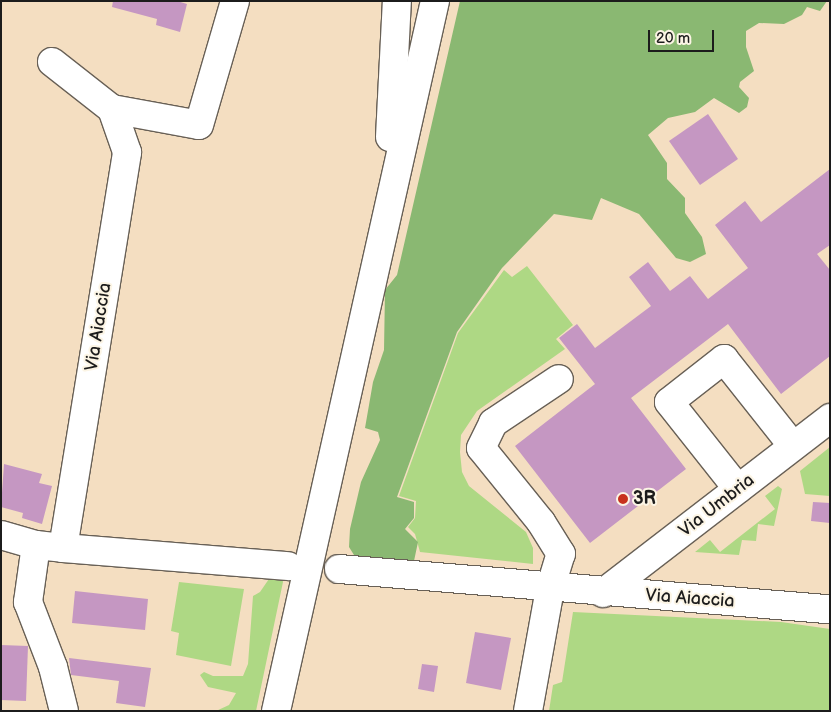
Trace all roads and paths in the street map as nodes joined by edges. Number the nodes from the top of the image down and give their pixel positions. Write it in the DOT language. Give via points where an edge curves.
graph roads {
  1 [pos="236,1"];
  2 [pos="397,1"];
  3 [pos="434,1"];
  4 [pos="52,62"];
  5 [pos="112,109"];
  6 [pos="385,222"];
  7 [pos="558,379"];
  8 [pos="830,418"];
  9 [pos="793,446"];
  10 [pos="738,489"];
  11 [pos="1,535"];
  12 [pos="36,545"];
  13 [pos="63,548"];
  14 [pos="288,566"];
  15 [pos="339,569"];
  16 [pos="550,589"];
  17 [pos="603,593"];
  18 [pos="830,609"];
  19 [pos="64,711"];
  20 [pos="276,711"];
  21 [pos="528,711"];
  1 -- 5 [label="main road" via="199,125"];
  2 -- 6 [label="main road"];
  3 -- 6 [label="main road"];
  4 -- 5 [label="main road"];
  5 -- 13 [label="main road, Via Aiaccia" via="127,152"];
  6 -- 20 [label="main road"];
  7 -- 16 [label="main road" via="493,423 481,448 541,522 561,554"];
  8 -- 9 [label="main road, Via Umbria"];
  9 -- 10 [label="main road, Via Umbria"];
  9 -- 10 [label="main road" via="724,359 669,402"];
  10 -- 17 [label="main road, Via Umbria"];
  11 -- 12 [label="main road"];
  12 -- 13 [label="main road"];
  12 -- 19 [label="main road" via="28,602 53,667"];
  13 -- 14 [label="main road"];
  15 -- 16 [label="main road, Via Aiaccia"];
  16 -- 17 [label="main road, Via Aiaccia"];
  16 -- 21 [label="main road"];
  17 -- 18 [label="main road, Via Aiaccia"];
}
